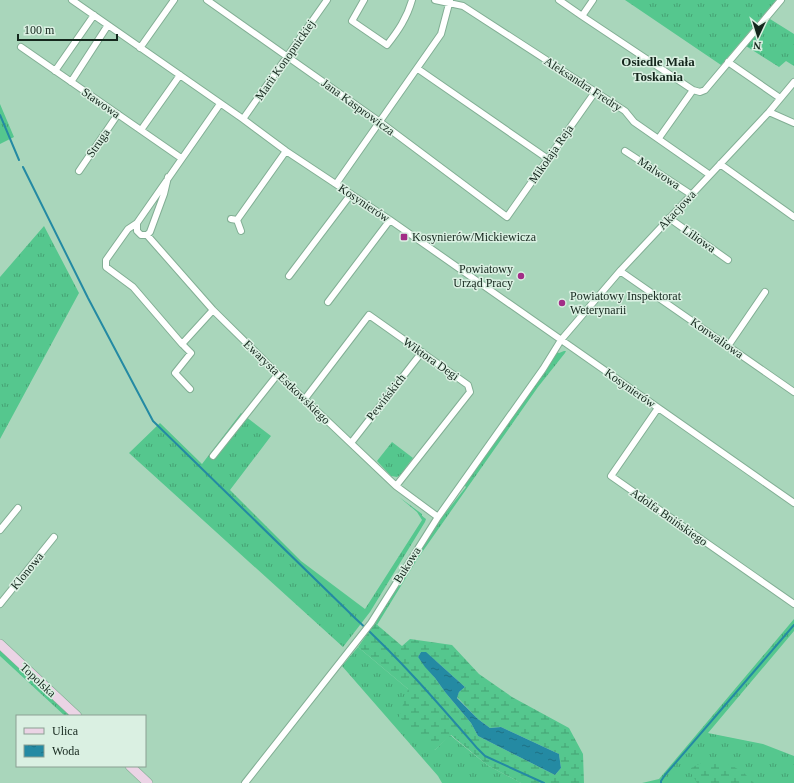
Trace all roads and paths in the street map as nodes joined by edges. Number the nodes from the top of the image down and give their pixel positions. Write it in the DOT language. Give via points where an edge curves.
graph roads {
  1 [pos="72,0"];
  2 [pos="174,0"];
  3 [pos="207,0"];
  4 [pos="326,0"];
  5 [pos="364,0"];
  6 [pos="412,0"];
  7 [pos="434,0"];
  8 [pos="559,0"];
  9 [pos="593,0"];
  10 [pos="781,0"];
  11 [pos="450,2"];
  12 [pos="82,3"];
  13 [pos="94,15"];
  14 [pos="582,16"];
  15 [pos="108,25"];
  16 [pos="21,47"];
  17 [pos="140,48"];
  18 [pos="288,56"];
  19 [pos="728,62"];
  20 [pos="418,68"];
  21 [pos="55,71"];
  22 [pos="180,75"];
  23 [pos="71,82"];
  24 [pos="794,82"];
  25 [pos="692,90"];
  26 [pos="595,92"];
  27 [pos="780,98"];
  28 [pos="220,104"];
  29 [pos="769,112"];
  30 [pos="118,114"];
  31 [pos="243,120"];
  32 [pos="380,122"];
  33 [pos="794,123"];
  34 [pos="141,130"];
  35 [pos="659,138"];
  36 [pos="286,151"];
  37 [pos="625,151"];
  38 [pos="181,158"];
  39 [pos="548,158"];
  40 [pos="720,164"];
  41 [pos="79,171"];
  42 [pos="710,174"];
  43 [pos="168,177"];
  44 [pos="336,184"];
  45 [pos="351,194"];
  46 [pos="692,195"];
  47 [pos="507,217"];
  48 [pos="794,217"];
  49 [pos="669,218"];
  50 [pos="390,220"];
  51 [pos="137,223"];
  52 [pos="241,231"];
  53 [pos="147,235"];
  54 [pos="728,260"];
  55 [pos="620,271"];
  56 [pos="289,276"];
  57 [pos="766,292"];
  58 [pos="328,302"];
  59 [pos="213,310"];
  60 [pos="561,340"];
  61 [pos="182,344"];
  62 [pos="728,346"];
  63 [pos="422,352"];
  64 [pos="278,374"];
  65 [pos="190,389"];
  66 [pos="794,392"];
  67 [pos="304,400"];
  68 [pos="658,408"];
  69 [pos="351,443"];
  70 [pos="213,456"];
  71 [pos="396,486"];
  72 [pos="794,503"];
  73 [pos="18,508"];
  74 [pos="438,517"];
  75 [pos="0,530"];
  76 [pos="54,537"];
  77 [pos="0,604"];
  78 [pos="794,604"];
  79 [pos="0,644"];
  80 [pos="76,715"];
  81 [pos="131,767"];
  82 [pos="148,783"];
  83 [pos="245,783"];
  1 -- 12 [label="street, Kosynierów"];
  2 -- 17 [label="street"];
  3 -- 18 [label="street, Jana Kasprowicza"];
  4 -- 18 [label="street, Marii Konopnickiej"];
  5 -- 6 [label="street" via="352,21 387,45 401,27"];
  7 -- 11 [label="street, Aleksandra Fredry"];
  8 -- 14 [label="street"];
  9 -- 14 [label="street"];
  10 -- 19 [label="street"];
  11 -- 20 [label="street" via="441,34"];
  11 -- 26 [label="street, Aleksandra Fredry" via="463,6"];
  12 -- 13 [label="street, Kosynierów"];
  13 -- 15 [label="street, Kosynierów"];
  13 -- 21 [label="street"];
  14 -- 25 [label="street"];
  15 -- 17 [label="street, Kosynierów"];
  15 -- 23 [label="street"];
  16 -- 21 [label="street, Stawowa"];
  17 -- 22 [label="street, Kosynierów"];
  18 -- 31 [label="street, Marii Konopnickiej"];
  18 -- 32 [label="street, Jana Kasprowicza"];
  19 -- 25 [label="street" via="705,90"];
  19 -- 27 [label="street"];
  20 -- 32 [label="street"];
  20 -- 39 [label="street"];
  21 -- 23 [label="street, Stawowa"];
  22 -- 28 [label="street, Kosynierów"];
  22 -- 34 [label="street"];
  23 -- 30 [label="street, Stawowa"];
  24 -- 27 [label="street, Akacjowa"];
  25 -- 35 [label="street"];
  26 -- 35 [label="street, Aleksandra Fredry"];
  26 -- 39 [label="street, Mikołaja Reja"];
  27 -- 29 [label="street, Akacjowa"];
  28 -- 31 [label="street, Kosynierów"];
  28 -- 38 [label="street"];
  29 -- 33 [label="street"];
  29 -- 40 [label="street, Akacjowa"];
  30 -- 34 [label="street, Stawowa"];
  30 -- 41 [label="street, Struga"];
  31 -- 36 [label="street, Kosynierów"];
  32 -- 44 [label="street"];
  32 -- 47 [label="street, Jana Kasprowicza"];
  34 -- 38 [label="street, Stawowa"];
  35 -- 42 [label="street, Aleksandra Fredry"];
  36 -- 44 [label="street, Kosynierów"];
  36 -- 52 [label="street" via="234,219"];
  37 -- 46 [label="street, Malwowa"];
  38 -- 43 [label="street"];
  39 -- 47 [label="street, Mikołaja Reja"];
  40 -- 42 [label="street, Akacjowa"];
  40 -- 48 [label="street"];
  42 -- 46 [label="street, Akacjowa"];
  43 -- 51 [label="street"];
  43 -- 53 [label="street" via="155,221"];
  44 -- 45 [label="street, Kosynierów"];
  45 -- 50 [label="street, Kosynierów"];
  45 -- 56 [label="street"];
  46 -- 49 [label="street, Akacjowa"];
  49 -- 54 [label="street, Liliowa"];
  49 -- 55 [label="street, Akacjowa"];
  50 -- 58 [label="street"];
  50 -- 60 [label="street, Kosynierów"];
  51 -- 53 [label="street, Ewarysta Estkowskiego" via="137,231 141,235"];
  51 -- 61 [label="street" via="128,229 106,260 106,267 134,287"];
  53 -- 59 [label="street, Ewarysta Estkowskiego"];
  55 -- 60 [label="street, Akacjowa"];
  55 -- 62 [label="street, Konwaliowa"];
  57 -- 62 [label="street"];
  59 -- 61 [label="street"];
  59 -- 64 [label="street, Ewarysta Estkowskiego"];
  60 -- 68 [label="street, Kosynierów"];
  60 -- 74 [label="street, Bukowa"];
  61 -- 65 [label="street" via="191,353 175,373"];
  62 -- 66 [label="street, Konwaliowa"];
  63 -- 67 [label="street, Wiktora Degi" via="369,315"];
  63 -- 69 [label="street, Pewińskich"];
  63 -- 71 [label="street, Wiktora Degi" via="468,385 470,392"];
  64 -- 67 [label="street, Ewarysta Estkowskiego"];
  64 -- 70 [label="street"];
  67 -- 69 [label="street, Ewarysta Estkowskiego"];
  68 -- 72 [label="street, Kosynierów"];
  68 -- 78 [label="street, Adolfa Bnińskiego" via="611,476"];
  69 -- 71 [label="street, Ewarysta Estkowskiego"];
  71 -- 74 [label="street, Ewarysta Estkowskiego"];
  73 -- 75 [label="street"];
  74 -- 83 [label="street, Bukowa" via="364,633"];
  76 -- 77 [label="street, Klonowa"];
  79 -- 80 [label="street, Topolska"];
  81 -- 82 [label="street"];
}
